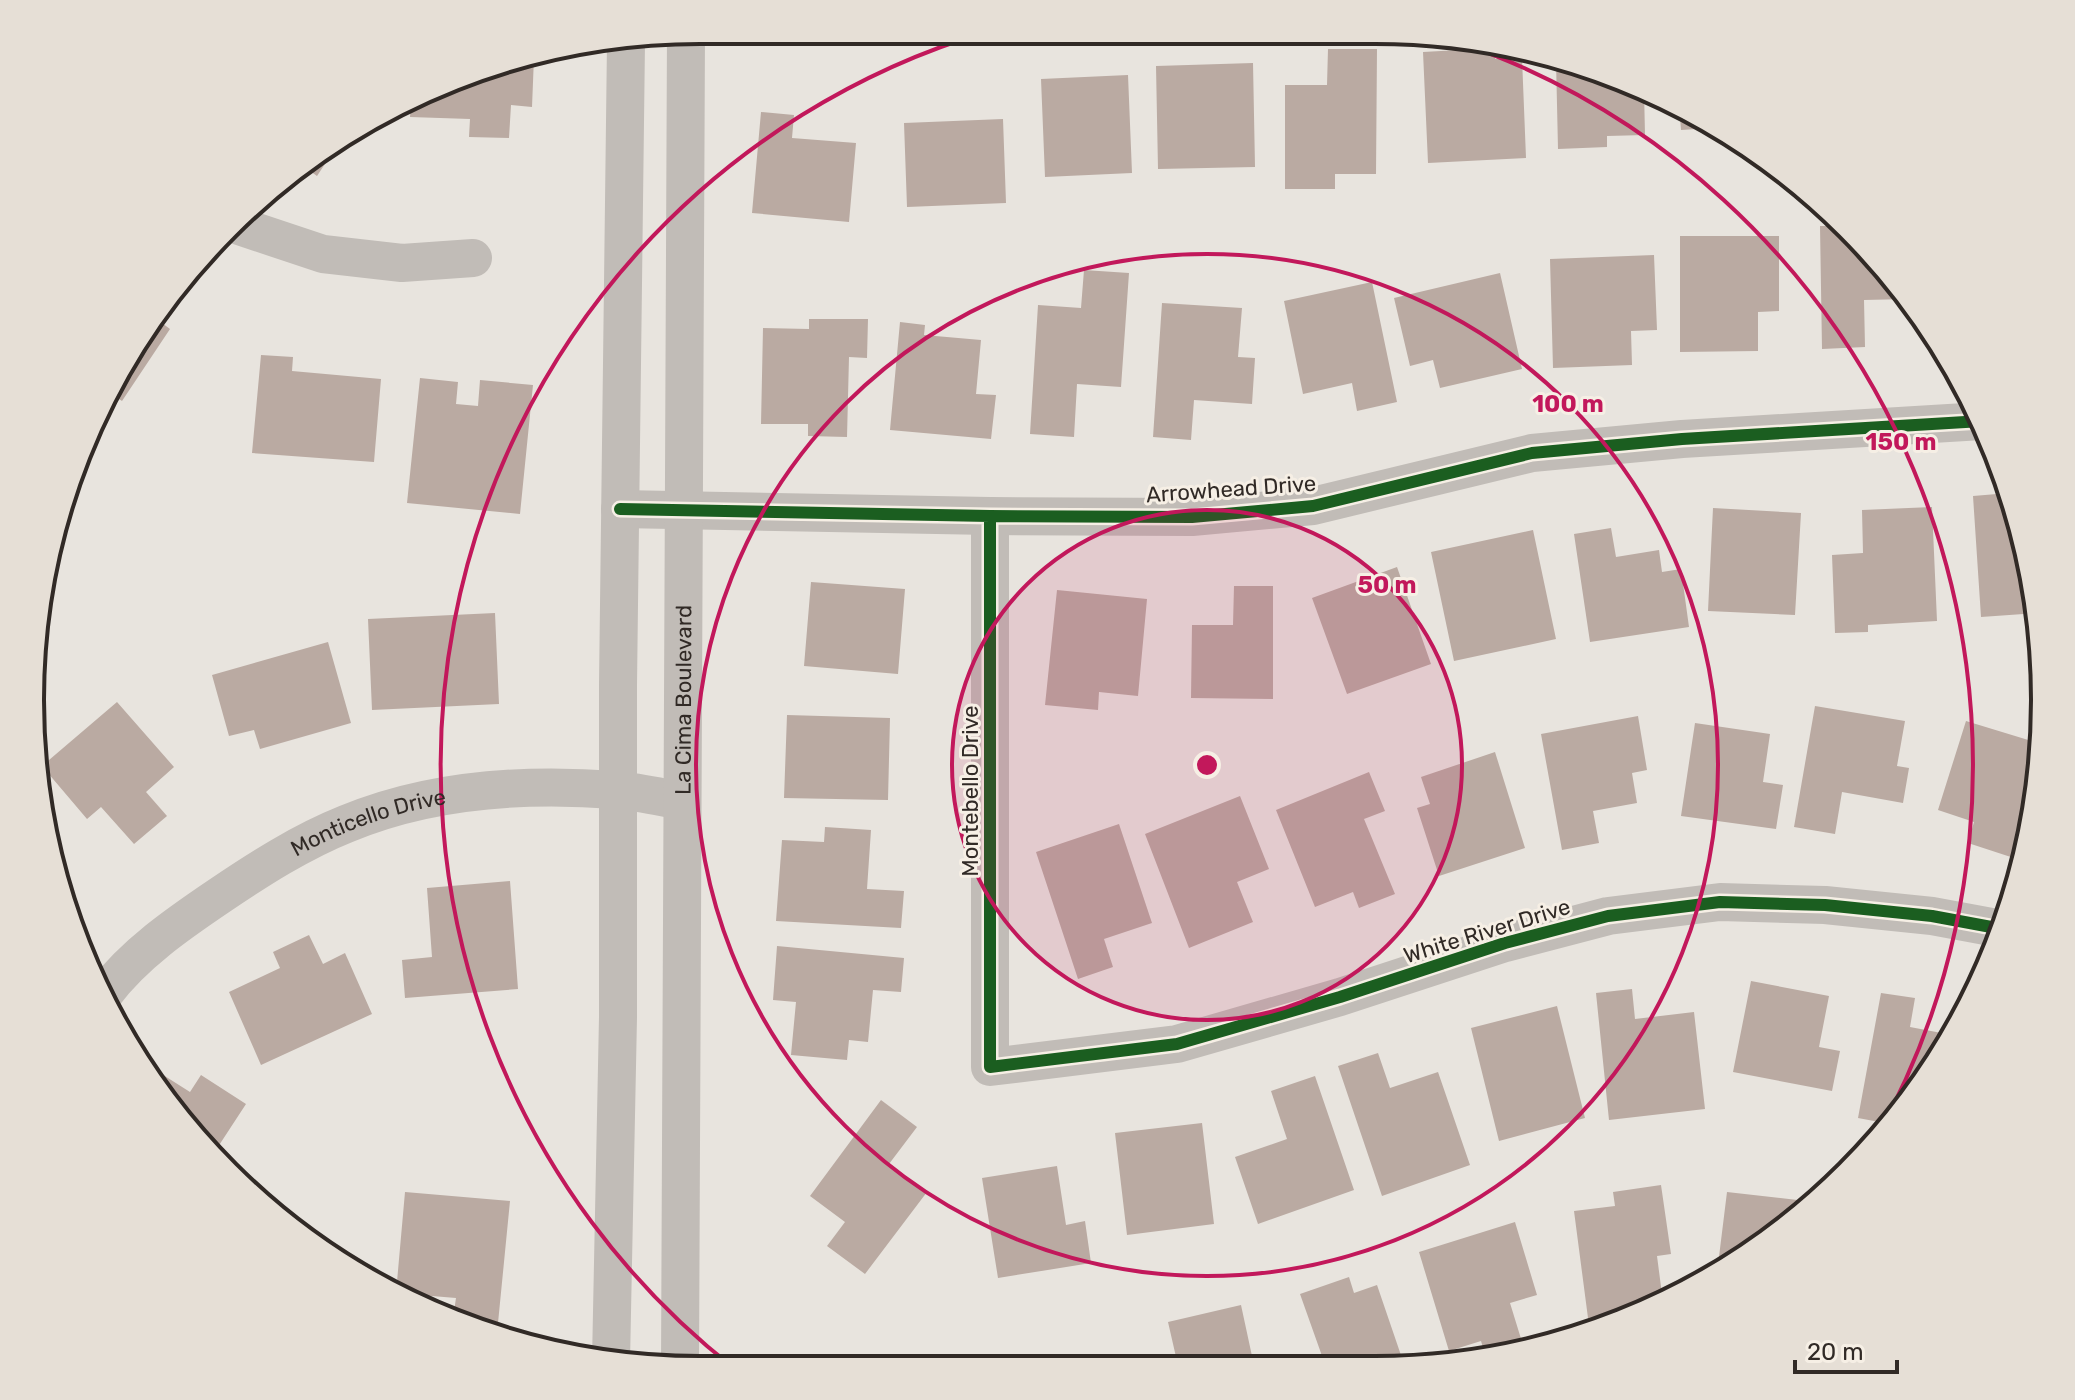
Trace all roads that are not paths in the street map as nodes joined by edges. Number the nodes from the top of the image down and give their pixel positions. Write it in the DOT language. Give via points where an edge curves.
graph roads {
  1 [pos="686,44"];
  2 [pos="626,49"];
  3 [pos="245,228"];
  4 [pos="473,258"];
  5 [pos="1968,422"];
  6 [pos="620,509"];
  7 [pos="684,509"];
  8 [pos="990,516"];
  9 [pos="618,790"];
  10 [pos="682,801"];
  11 [pos="1990,927"];
  12 [pos="110,986"];
  13 [pos="990,1067"];
  14 [pos="611,1350"];
  15 [pos="680,1356"];
  1 -- 7 [label="street, La Cima Boulevard"];
  2 -- 6 [label="street"];
  3 -- 4 [label="street" via="323,254 402,263"];
  5 -- 8 [label="street, Arrowhead Drive" via="1532,453 1313,506 1192,517"];
  6 -- 7 [label="street, Arrowhead Drive"];
  6 -- 9 [label="street"];
  7 -- 8 [label="street, Arrowhead Drive"];
  7 -- 10 [label="street, La Cima Boulevard"];
  8 -- 13 [label="street, Montebello Drive"];
  9 -- 10 [label="street, Monticello Drive"];
  9 -- 12 [label="street, Monticello Drive" via="515,788 422,800 346,823 265,865 181,922"];
  9 -- 14 [label="street"];
  10 -- 15 [label="street, La Cima Boulevard"];
  11 -- 13 [label="street, White River Drive" via="1825,905 1720,902 1608,916 1177,1044"];
}
